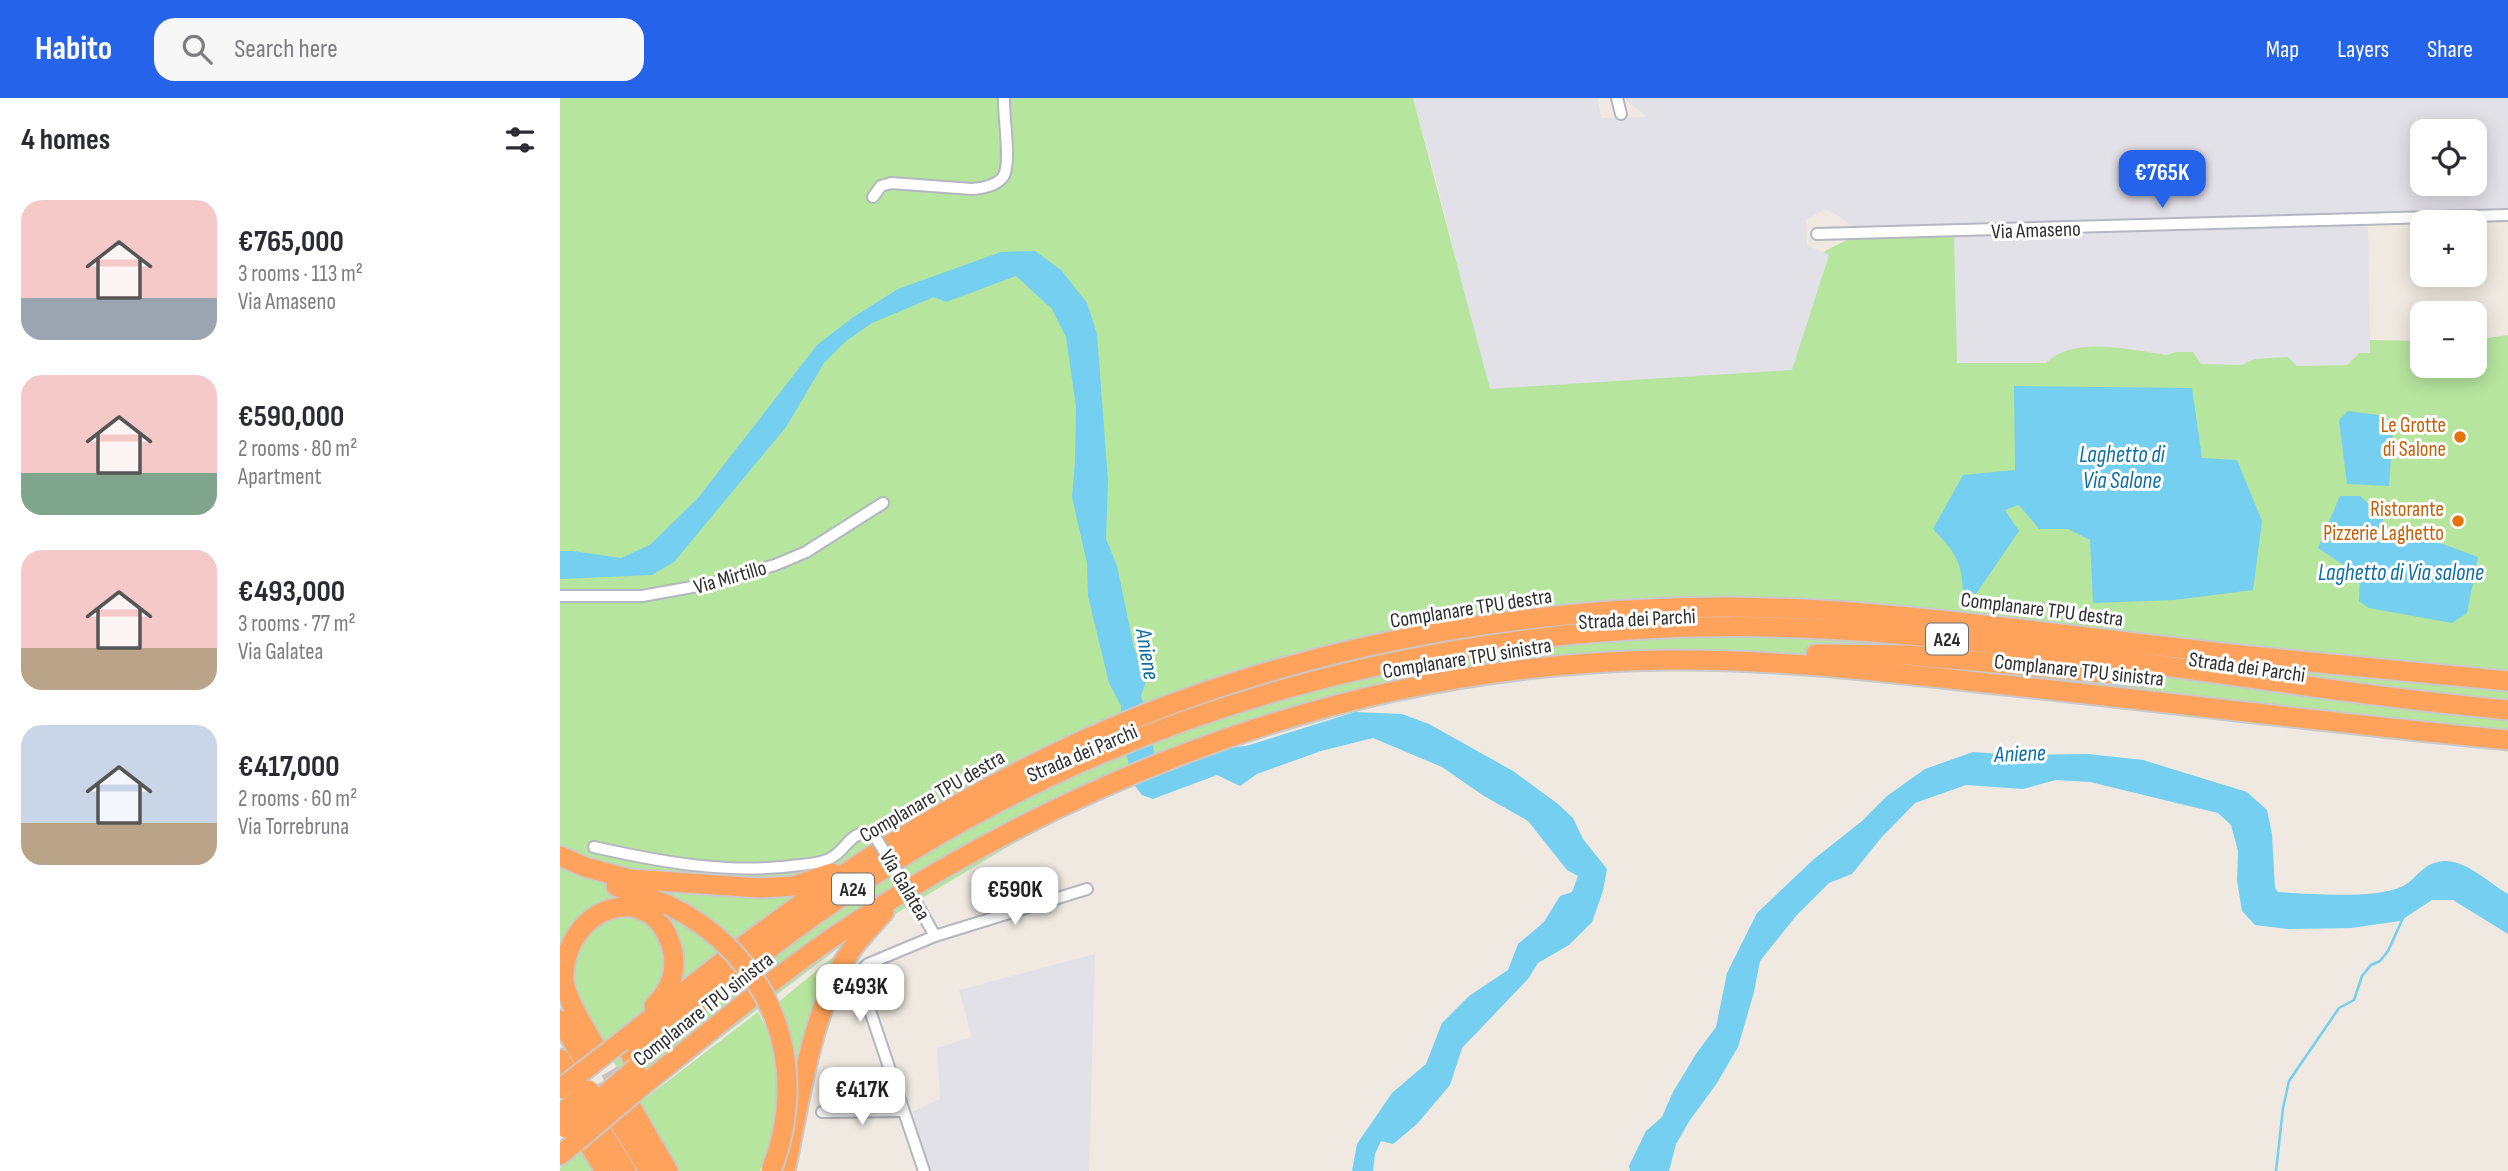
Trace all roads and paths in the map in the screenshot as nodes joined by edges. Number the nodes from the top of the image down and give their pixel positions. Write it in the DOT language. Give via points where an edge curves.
graph roads {
  1 [pos="1004,98"];
  2 [pos="1617,98"];
  3 [pos="1620,114"];
  4 [pos="873,197"];
  5 [pos="2508,215"];
  6 [pos="1817,234"];
  7 [pos="883,503"];
  8 [pos="560,596"];
  9 [pos="2231,654"];
  10 [pos="1669,660"];
  11 [pos="1393,676"];
  12 [pos="2175,680"];
  13 [pos="2508,681"];
  14 [pos="2506,714"];
  15 [pos="2508,740"];
  16 [pos="1099,762"];
  17 [pos="921,825"];
  18 [pos="594,846"];
  19 [pos="560,848"];
  20 [pos="560,856"];
  21 [pos="560,866"];
  22 [pos="673,881"];
  23 [pos="1087,889"];
  24 [pos="909,899"];
  25 [pos="935,936"];
  26 [pos="560,1020"];
  27 [pos="633,1056"];
  28 [pos="563,1074"];
  29 [pos="902,1111"];
  30 [pos="822,1112"];
  31 [pos="573,1129"];
  32 [pos="560,1155"];
  33 [pos="605,1171"];
  34 [pos="626,1171"];
  35 [pos="649,1171"];
  36 [pos="668,1171"];
  37 [pos="771,1171"];
  38 [pos="785,1171"];
  39 [pos="924,1171"];
  1 -- 4 [label="street" via="1006,167 999,181 972,189 891,183 881,186"];
  2 -- 3 [label="street"];
  5 -- 6 [label="street, Via Amaseno"];
  7 -- 8 [label="street, Via Mirtillo" via="806,552 775,565 709,584 642,596"];
  9 -- 13 [label="highway, Complanare TPU destra"];
  9 -- 14 [label="highway" via="2371,686 2466,700"];
  9 -- 16 [label="highway, Complanare TPU destra" via="1938,619 1817,610 1727,607 1558,617 1378,645 1213,689"];
  10 -- 11 [label="highway, Complanare TPU sinistra"];
  10 -- 12 [label="highway" via="1713,655 1907,655"];
  10 -- 15 [label="highway, Complanare TPU sinistra" via="1807,664"];
  11 -- 12 [label="highway, Strada dei Parchi / A24" via="1491,655 1564,646 1680,638 1797,638 1933,649"];
  11 -- 14 [label="highway, Strada dei Parchi / A24" via="1490,644 1637,629 1825,629 2055,652"];
  11 -- 16 [label="highway, Complanare TPU sinistra" via="1197,747"];
  11 -- 16 [label="highway, Strada dei Parchi / A24" via="1324,678 1186,721"];
  12 -- 14 [label="highway, Strada dei Parchi / A24"];
  16 -- 17 [label="highway, Complanare TPU destra" via="1021,770"];
  16 -- 24 [label="highway, Complanare TPU sinistra"];
  16 -- 27 [label="highway, Strada dei Parchi / A24" via="963,835 842,910"];
  17 -- 22 [label="highway" via="805,884 760,888"];
  17 -- 27 [label="highway, Complanare TPU destra" via="777,920"];
  18 -- 24 [label="street, Via Galatea, bridge" via="682,863 763,869 818,863 864,832 874,835"];
  19 -- 22 [label="highway" via="613,869"];
  20 -- 22 [label="highway" via="629,880"];
  21 -- 37 [label="highway, bridge" via="668,905 695,920 725,943 755,978 773,1014 788,1083 783,1130"];
  23 -- 25 [label="street"];
  24 -- 25 [label="street, Via Galatea"];
  24 -- 27 [label="highway, Complanare TPU sinistra" via="855,922 746,1002"];
  24 -- 38 [label="highway" via="853,947 838,970 810,1052"];
  25 -- 29 [label="street, Via Galatea" via="876,959 859,975"];
  26 -- 27 [label="highway" via="589,1053 564,986 561,963 575,926 603,909 627,907 649,915 664,930 674,959 671,981 638,1021"];
  27 -- 28 [label="highway, Complanare TPU destra, bridge"];
  27 -- 31 [label="highway, Strada dei Parchi / A24, bridge"];
  29 -- 30 [label="street"];
  29 -- 39 [label="street, Via Galatea"];
  31 -- 32 [label="highway"];
  31 -- 33 [label="highway"];
  31 -- 34 [label="highway"];
  35 -- 36 [label="highway" via="624,1113"];
}
